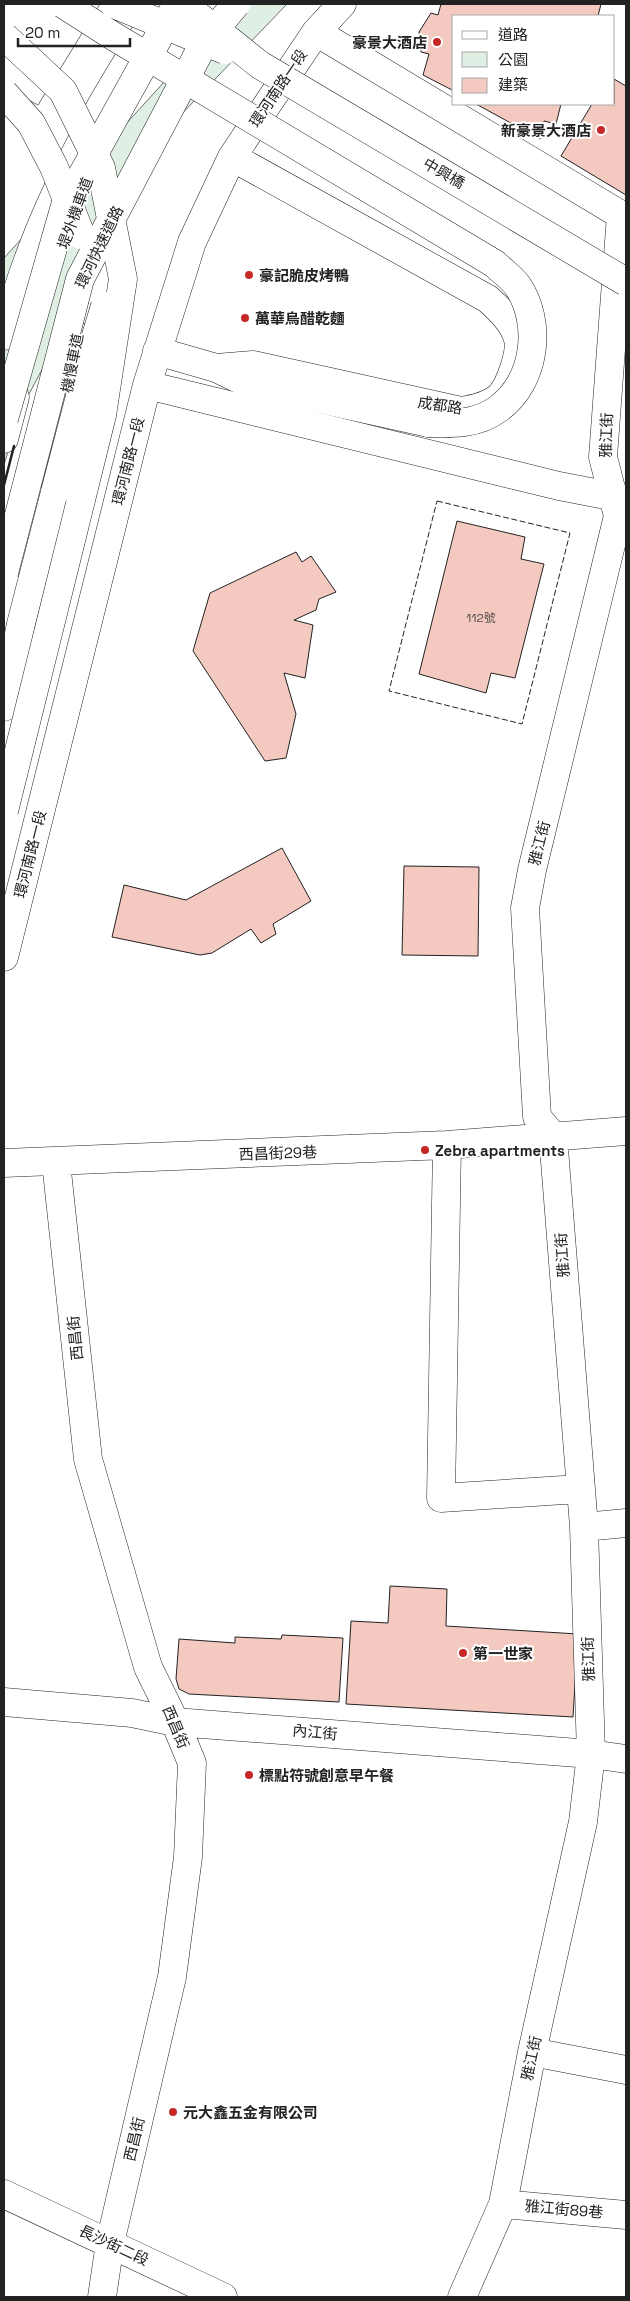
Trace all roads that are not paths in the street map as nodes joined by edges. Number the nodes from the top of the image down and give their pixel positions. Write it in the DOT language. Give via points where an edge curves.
graph roads {
  1 [pos="63,4"];
  2 [pos="114,4"];
  3 [pos="164,4"];
  4 [pos="177,4"];
  5 [pos="185,4"];
  6 [pos="236,4"];
  7 [pos="257,4"];
  8 [pos="342,4"];
  9 [pos="316,32"];
  10 [pos="4,36"];
  11 [pos="260,65"];
  12 [pos="4,93"];
  13 [pos="232,157"];
  14 [pos="624,216"];
  15 [pos="626,282"];
  16 [pos="4,336"];
  17 [pos="157,351"];
  18 [pos="216,368"];
  19 [pos="147,385"];
  20 [pos="4,419"];
  21 [pos="4,439"];
  22 [pos="619,497"];
  23 [pos="4,572"];
  24 [pos="4,648"];
  25 [pos="4,707"];
  26 [pos="4,811"];
  27 [pos="4,957"];
  28 [pos="626,1131"];
  29 [pos="553,1136"];
  30 [pos="447,1145"];
  31 [pos="56,1162"];
  32 [pos="4,1164"];
  33 [pos="579,1489"];
  34 [pos="626,1523"];
  35 [pos="584,1527"];
  36 [pos="4,1702"];
  37 [pos="175,1722"];
  38 [pos="591,1754"];
  39 [pos="626,1759"];
  40 [pos="532,2052"];
  41 [pos="626,2070"];
  42 [pos="4,2194"];
  43 [pos="503,2204"];
  44 [pos="626,2215"];
  45 [pos="110,2243"];
  46 [pos="102,2297"];
  47 [pos="223,2297"];
  48 [pos="462,2297"];
  1 -- 18 [label="main road, bridge" via="495,264 517,285 530,311 533,339 529,367 516,390 499,409 475,420 453,424 429,423 247,383"];
  2 -- 11 [label="main road, 中興橋, bridge"];
  3 -- 16 [label="main road, 堤外機車道" via="116,78 63,180 27,262"];
  4 -- 20 [label="main road, bridge" via="65,206"];
  5 -- 11 [label="main road, 中興橋, bridge"];
  5 -- 21 [label="main road, 堤外機車道" via="134,87 83,187 24,363"];
  6 -- 23 [label="main road, 環河快速道路, bridge" via="205,41 80,279"];
  7 -- 25 [label="main road, bridge" via="216,51 140,196 95,339 21,624"];
  8 -- 9 [label="main road, 環河南路一段"];
  9 -- 13 [label="main road, 環河南路一段"];
  9 -- 14 [label="main road"];
  10 -- 26 [label="main road, bridge" via="63,91 101,168 123,278 102,415"];
  11 -- 15 [label="main road, 中興橋, bridge"];
  12 -- 24 [label="main road, 機慢車道, bridge" via="31,124 54,167 81,235 86,293 64,400"];
  13 -- 17 [label="main road, 環河南路一段" via="192,242"];
  13 -- 18 [label="main road, 成都路" via="488,298 507,317 519,339 518,361 500,396 481,407 460,411 253,366"];
  14 -- 22 [label="main road, 雅江街" via="603,457"];
  17 -- 18 [label="main road, 成都路"];
  17 -- 19 [label="main road, 環河南路一段"];
  19 -- 22 [label="main road"];
  19 -- 27 [label="main road, 環河南路一段"];
  22 -- 29 [label="main road, 雅江街" via="618,516 526,908 537,1117"];
  28 -- 29 [label="main road, 西昌街29巷"];
  29 -- 30 [label="main road, 西昌街29巷"];
  29 -- 33 [label="main road, 雅江街"];
  30 -- 31 [label="main road, 西昌街29巷"];
  30 -- 33 [label="main road" via="441,1498"];
  31 -- 32 [label="main road, 西昌街29巷"];
  31 -- 37 [label="main road, 西昌街" via="88,1459 148,1667"];
  33 -- 35 [label="main road, 雅江街"];
  34 -- 35 [label="main road"];
  35 -- 38 [label="main road, 雅江街"];
  36 -- 37 [label="main road, 內江街" via="132,1713"];
  37 -- 38 [label="main road, 內江街"];
  37 -- 45 [label="main road, 西昌街" via="192,1763 188,1857 172,1976"];
  38 -- 39 [label="main road, 內江街"];
  38 -- 40 [label="main road, 雅江街" via="583,1822"];
  40 -- 41 [label="main road"];
  40 -- 43 [label="main road, 雅江街"];
  42 -- 45 [label="main road, 長沙街二段"];
  43 -- 44 [label="main road, 雅江街89巷"];
  43 -- 48 [label="main road, 雅江街"];
  45 -- 46 [label="main road, 西昌街"];
  45 -- 47 [label="main road, 長沙街二段"];
}
